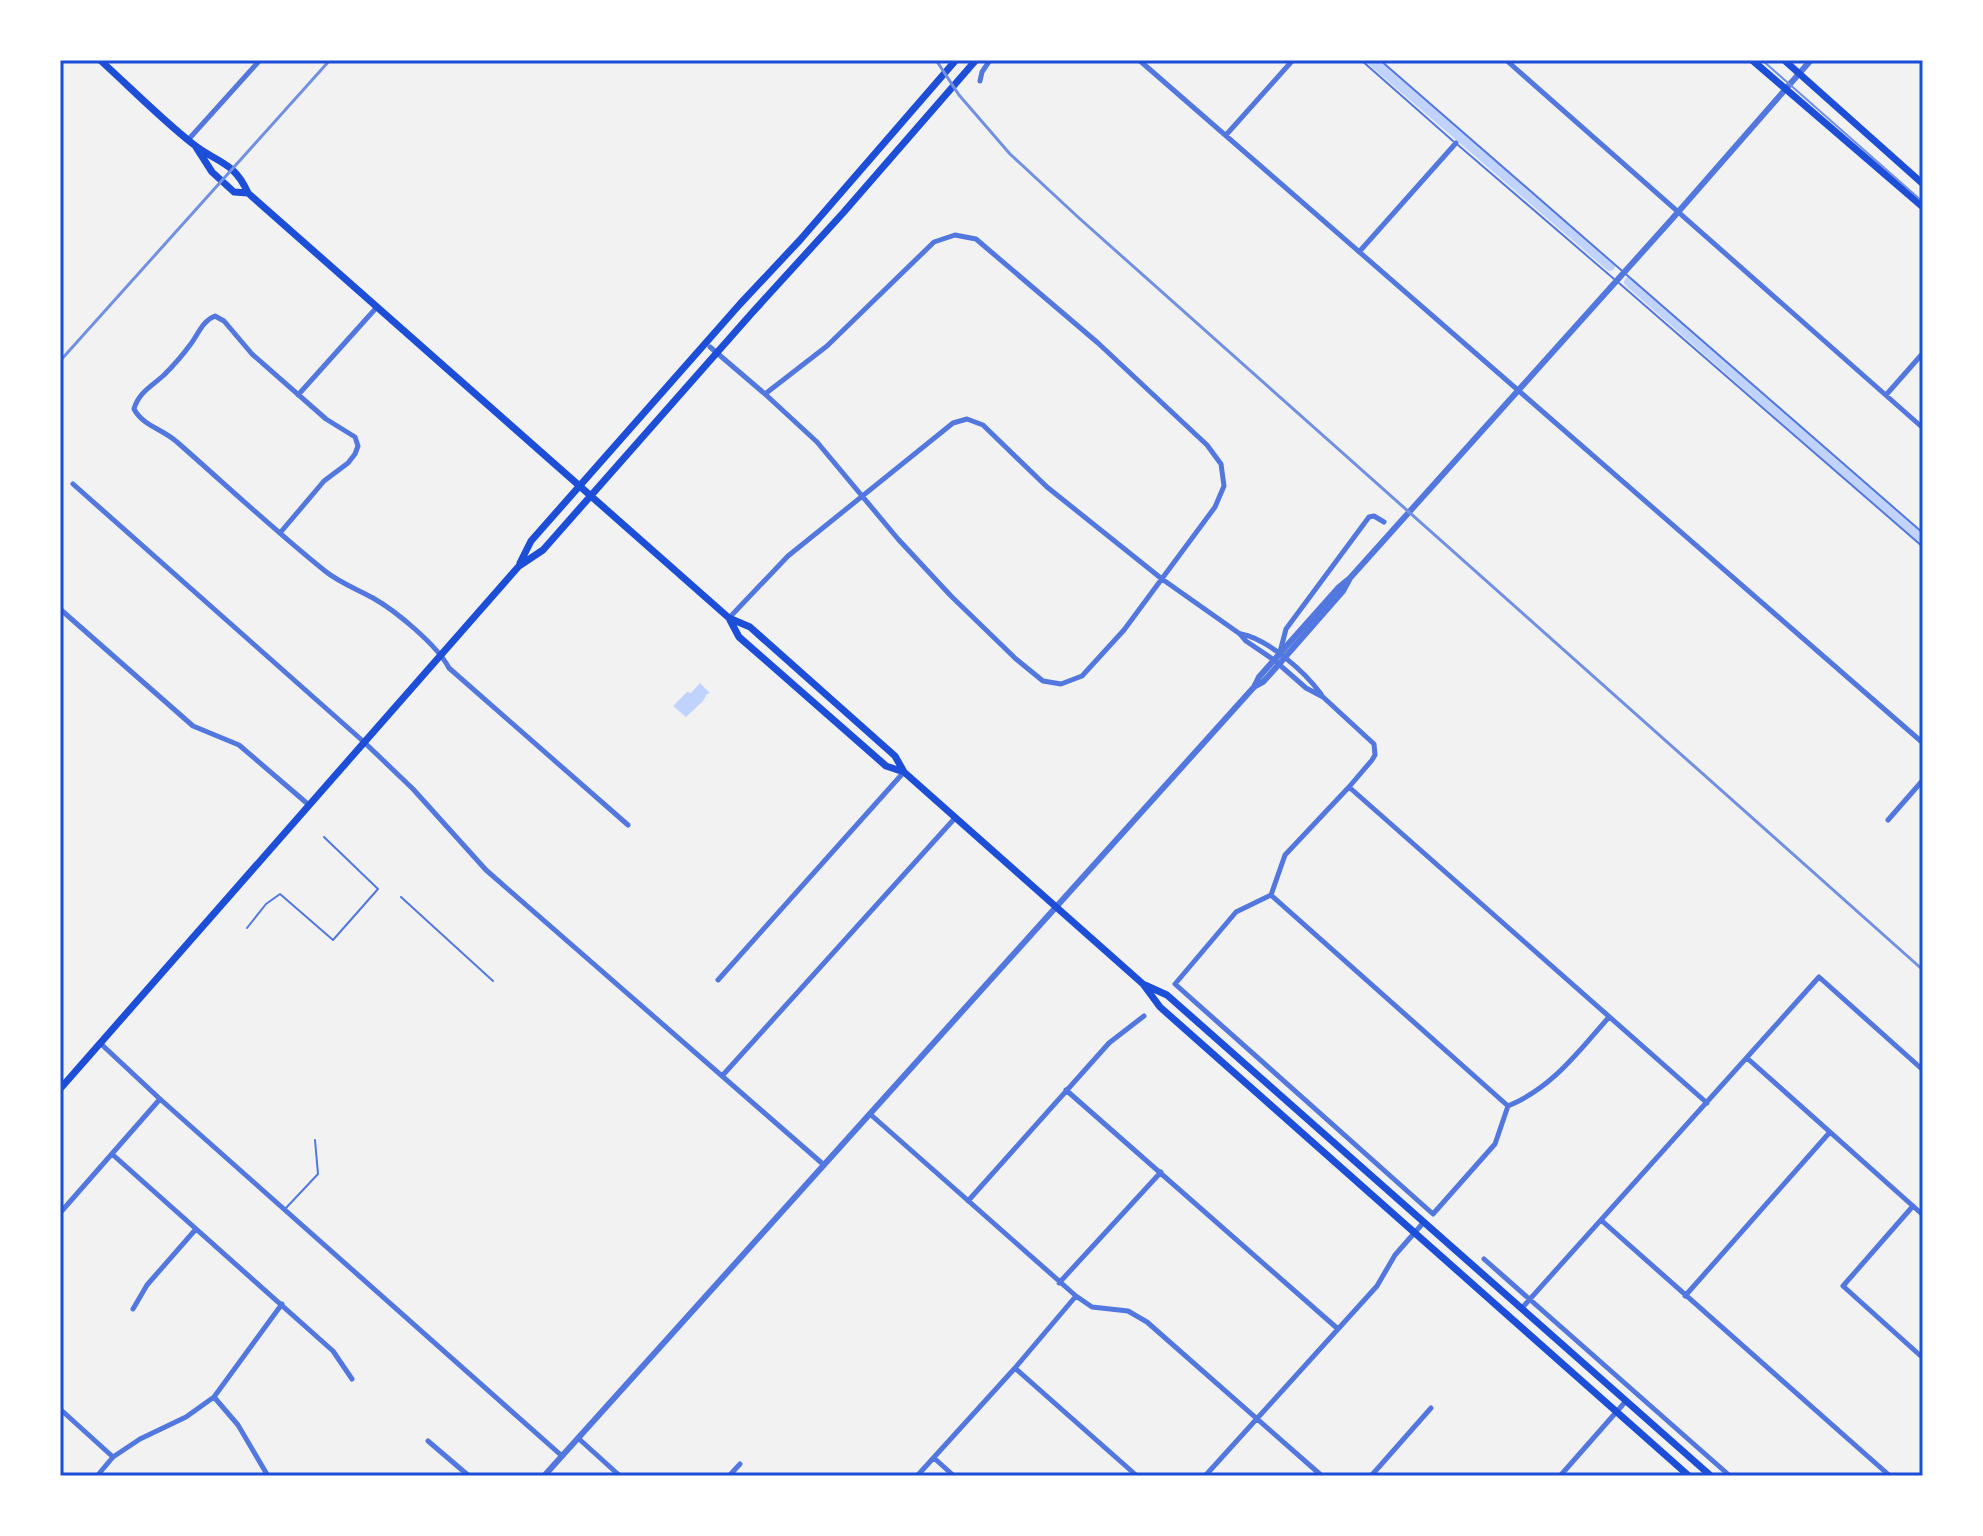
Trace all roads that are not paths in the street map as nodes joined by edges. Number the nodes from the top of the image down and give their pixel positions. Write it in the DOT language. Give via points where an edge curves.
graph roads {
  1 [pos="100,60"];
  2 [pos="260,60"];
  3 [pos="956,60"];
  4 [pos="976,60"];
  5 [pos="990,60"];
  6 [pos="1139,60"];
  7 [pos="1293,60"];
  8 [pos="1361,60"];
  9 [pos="1380,60"];
  10 [pos="1506,60"];
  11 [pos="1752,60"];
  12 [pos="1784,60"];
  13 [pos="1811,60"];
  14 [pos="1799,73"];
  15 [pos="980,81"];
  16 [pos="1785,89"];
  17 [pos="1226,135"];
  18 [pos="188,140"];
  19 [pos="1456,143"];
  20 [pos="195,146"];
  21 [pos="1923,184"];
  22 [pos="1906,192"];
  23 [pos="248,193"];
  24 [pos="1923,198"];
  25 [pos="1923,207"];
  26 [pos="1678,212"];
  27 [pos="1359,252"];
  28 [pos="1624,272"];
  29 [pos="1617,281"];
  30 [pos="378,307"];
  31 [pos="714,350"];
  32 [pos="1923,353"];
  33 [pos="1518,391"];
  34 [pos="765,394"];
  35 [pos="298,395"];
  36 [pos="1886,395"];
  37 [pos="1923,428"];
  38 [pos="73,484"];
  39 [pos="580,486"];
  40 [pos="591,496"];
  41 [pos="863,496"];
  42 [pos="1384,522"];
  43 [pos="280,533"];
  44 [pos="1923,533"];
  45 [pos="1923,547"];
  46 [pos="519,566"];
  47 [pos="1162,579"];
  48 [pos="60,609"];
  49 [pos="729,618"];
  50 [pos="442,654"];
  51 [pos="1279,658"];
  52 [pos="364,742"];
  53 [pos="1923,743"];
  54 [pos="904,772"];
  55 [pos="1923,780"];
  56 [pos="1349,787"];
  57 [pos="309,805"];
  58 [pos="955,818"];
  59 [pos="1888,820"];
  60 [pos="628,825"];
  61 [pos="324,837"];
  62 [pos="1271,895"];
  63 [pos="401,897"];
  64 [pos="1057,908"];
  65 [pos="247,928"];
  66 [pos="718,980"];
  67 [pos="493,981"];
  68 [pos="1143,984"];
  69 [pos="1144,1016"];
  70 [pos="1609,1017"];
  71 [pos="100,1043"];
  72 [pos="1747,1058"];
  73 [pos="1923,1070"];
  74 [pos="722,1076"];
  75 [pos="60,1089"];
  76 [pos="1066,1090"];
  77 [pos="160,1099"];
  78 [pos="1707,1103"];
  79 [pos="1508,1106"];
  80 [pos="870,1114"];
  81 [pos="1830,1132"];
  82 [pos="315,1140"];
  83 [pos="112,1154"];
  84 [pos="824,1165"];
  85 [pos="1161,1172"];
  86 [pos="968,1201"];
  87 [pos="1913,1206"];
  88 [pos="285,1209"];
  89 [pos="60,1213"];
  90 [pos="1923,1215"];
  91 [pos="1601,1220"];
  92 [pos="1424,1222"];
  93 [pos="196,1229"];
  94 [pos="1414,1232"];
  95 [pos="1484,1259"];
  96 [pos="1059,1283"];
  97 [pos="1076,1296"];
  98 [pos="1685,1296"];
  99 [pos="1529,1299"];
  100 [pos="282,1304"];
  101 [pos="133,1309"];
  102 [pos="1521,1309"];
  103 [pos="1338,1329"];
  104 [pos="1923,1358"];
  105 [pos="1015,1368"];
  106 [pos="352,1379"];
  107 [pos="214,1397"];
  108 [pos="1626,1401"];
  109 [pos="1431,1408"];
  110 [pos="60,1409"];
  111 [pos="1616,1412"];
  112 [pos="1256,1419"];
  113 [pos="578,1438"];
  114 [pos="428,1441"];
  115 [pos="562,1456"];
  116 [pos="113,1457"];
  117 [pos="934,1458"];
  118 [pos="740,1464"];
  119 [pos="97,1476"];
  120 [pos="268,1476"];
  121 [pos="469,1476"];
  122 [pos="544,1476"];
  123 [pos="620,1476"];
  124 [pos="729,1476"];
  125 [pos="917,1476"];
  126 [pos="954,1476"];
  127 [pos="1137,1476"];
  128 [pos="1205,1476"];
  129 [pos="1322,1476"];
  130 [pos="1371,1476"];
  131 [pos="1560,1476"];
  132 [pos="1689,1476"];
  133 [pos="1711,1476"];
  134 [pos="1730,1476"];
  135 [pos="1890,1476"];
  1 -- 18 [label="main road"];
  2 -- 18 [label="street"];
  3 -- 39 [label="main road"];
  4 -- 31 [label="main road"];
  5 -- 15 [label="street"];
  6 -- 17 [label="street"];
  7 -- 17 [label="street"];
  8 -- 19 [label="lane"];
  9 -- 28 [label="lane"];
  10 -- 26 [label="street"];
  11 -- 16 [label="main road"];
  12 -- 14 [label="main road"];
  13 -- 14 [label="street"];
  14 -- 16 [label="street"];
  14 -- 21 [label="main road"];
  16 -- 22 [label="main road"];
  16 -- 26 [label="street"];
  17 -- 27 [label="street"];
  18 -- 20 [label="main road"];
  19 -- 27 [label="street"];
  19 -- 29 [label="lane"];
  20 -- 23 [label="main road" via="232,170"];
  20 -- 23 [label="main road" via="209,170 234,192"];
  22 -- 24 [label="main road"];
  22 -- 25 [label="main road"];
  23 -- 30 [label="main road"];
  26 -- 28 [label="street"];
  26 -- 36 [label="street"];
  27 -- 33 [label="street"];
  28 -- 29 [label="street"];
  28 -- 44 [label="lane"];
  29 -- 33 [label="street"];
  29 -- 45 [label="lane"];
  30 -- 35 [label="street"];
  30 -- 39 [label="main road"];
  31 -- 34 [label="street"];
  31 -- 40 [label="main road"];
  32 -- 36 [label="street"];
  33 -- 51 [label="street"];
  33 -- 53 [label="street"];
  34 -- 41 [label="street" via="817,442"];
  34 -- 47 [label="street" via="827,346 934,242 955,235 976,239 1098,343 1221,464 1224,486 1215,507"];
  35 -- 43 [label="street" via="355,437 358,446"];
  35 -- 43 [label="street" via="215,316 207,319 134,409"];
  36 -- 37 [label="street"];
  38 -- 52 [label="street"];
  39 -- 40 [label="main road"];
  39 -- 46 [label="main road" via="531,541"];
  40 -- 46 [label="main road" via="543,550"];
  40 -- 49 [label="main road"];
  41 -- 47 [label="street" via="953,423 967,419 983,425 1047,487"];
  41 -- 47 [label="street" via="951,596 1043,681 1061,684 1082,676"];
  41 -- 49 [label="street" via="788,556"];
  42 -- 51 [label="street" via="1369,517 1286,629"];
  43 -- 50 [label="street" via="328,573 386,606"];
  46 -- 50 [label="main road"];
  47 -- 51 [label="street"];
  48 -- 57 [label="street" via="193,726 239,745"];
  49 -- 54 [label="main road" via="750,627 895,756"];
  49 -- 54 [label="main road" via="739,637 886,766"];
  50 -- 52 [label="main road"];
  50 -- 60 [label="street" via="449,668"];
  51 -- 56 [label="street" via="1306,688 1371,740 1372,760"];
  51 -- 64 [label="street"];
  52 -- 57 [label="main road"];
  52 -- 74 [label="street" via="486,870"];
  54 -- 58 [label="main road"];
  54 -- 66 [label="street"];
  55 -- 59 [label="street"];
  56 -- 62 [label="street" via="1285,855"];
  56 -- 70 [label="street"];
  57 -- 71 [label="main road"];
  58 -- 64 [label="main road"];
  58 -- 74 [label="street"];
  61 -- 65 [label="lane" via="378,889 333,940 280,894"];
  62 -- 79 [label="street"];
  62 -- 79 [label="street" via="1236,912 1175,984 1433,1214 1495,1144"];
  63 -- 67 [label="lane"];
  64 -- 68 [label="main road"];
  64 -- 80 [label="street"];
  68 -- 92 [label="main road" via="1167,995"];
  68 -- 94 [label="main road" via="1160,1007"];
  69 -- 76 [label="street" via="1109,1043"];
  70 -- 78 [label="street"];
  70 -- 79 [label="street" via="1551,1081"];
  71 -- 75 [label="main road"];
  71 -- 77 [label="street"];
  72 -- 73 [label="street" via="1819,977"];
  72 -- 78 [label="street"];
  72 -- 81 [label="street"];
  74 -- 84 [label="street"];
  76 -- 85 [label="street"];
  76 -- 86 [label="street"];
  77 -- 83 [label="street"];
  77 -- 88 [label="street"];
  78 -- 91 [label="street"];
  80 -- 84 [label="street"];
  80 -- 86 [label="street"];
  81 -- 87 [label="street"];
  81 -- 98 [label="street"];
  82 -- 88 [label="lane" via="318,1174"];
  83 -- 89 [label="street"];
  83 -- 93 [label="street"];
  84 -- 113 [label="street"];
  85 -- 96 [label="street"];
  85 -- 103 [label="street"];
  86 -- 96 [label="street"];
  87 -- 90 [label="street"];
  87 -- 104 [label="street" via="1843,1286"];
  88 -- 115 [label="street"];
  91 -- 98 [label="street"];
  91 -- 99 [label="street"];
  92 -- 94 [label="street"];
  92 -- 102 [label="main road"];
  93 -- 100 [label="street"];
  93 -- 101 [label="street"];
  94 -- 103 [label="street" via="1377,1286"];
  94 -- 111 [label="main road"];
  95 -- 99 [label="street"];
  96 -- 97 [label="street"];
  97 -- 105 [label="street"];
  97 -- 112 [label="street" via="1092,1307 1128,1311 1147,1322"];
  98 -- 135 [label="street"];
  99 -- 102 [label="street"];
  99 -- 134 [label="street"];
  100 -- 106 [label="street" via="333,1351"];
  100 -- 107 [label="street"];
  102 -- 108 [label="main road"];
  103 -- 112 [label="street"];
  105 -- 117 [label="street"];
  105 -- 127 [label="street"];
  107 -- 116 [label="street"];
  107 -- 120 [label="street" via="238,1425"];
  108 -- 111 [label="street"];
  108 -- 133 [label="main road"];
  109 -- 130 [label="street"];
  110 -- 116 [label="street"];
  111 -- 131 [label="street"];
  111 -- 132 [label="main road"];
  112 -- 128 [label="street"];
  112 -- 129 [label="street"];
  113 -- 115 [label="street"];
  113 -- 123 [label="street"];
  114 -- 121 [label="street"];
  115 -- 122 [label="street"];
  116 -- 119 [label="street"];
  117 -- 125 [label="street"];
  117 -- 126 [label="street"];
  118 -- 124 [label="street"];
}
